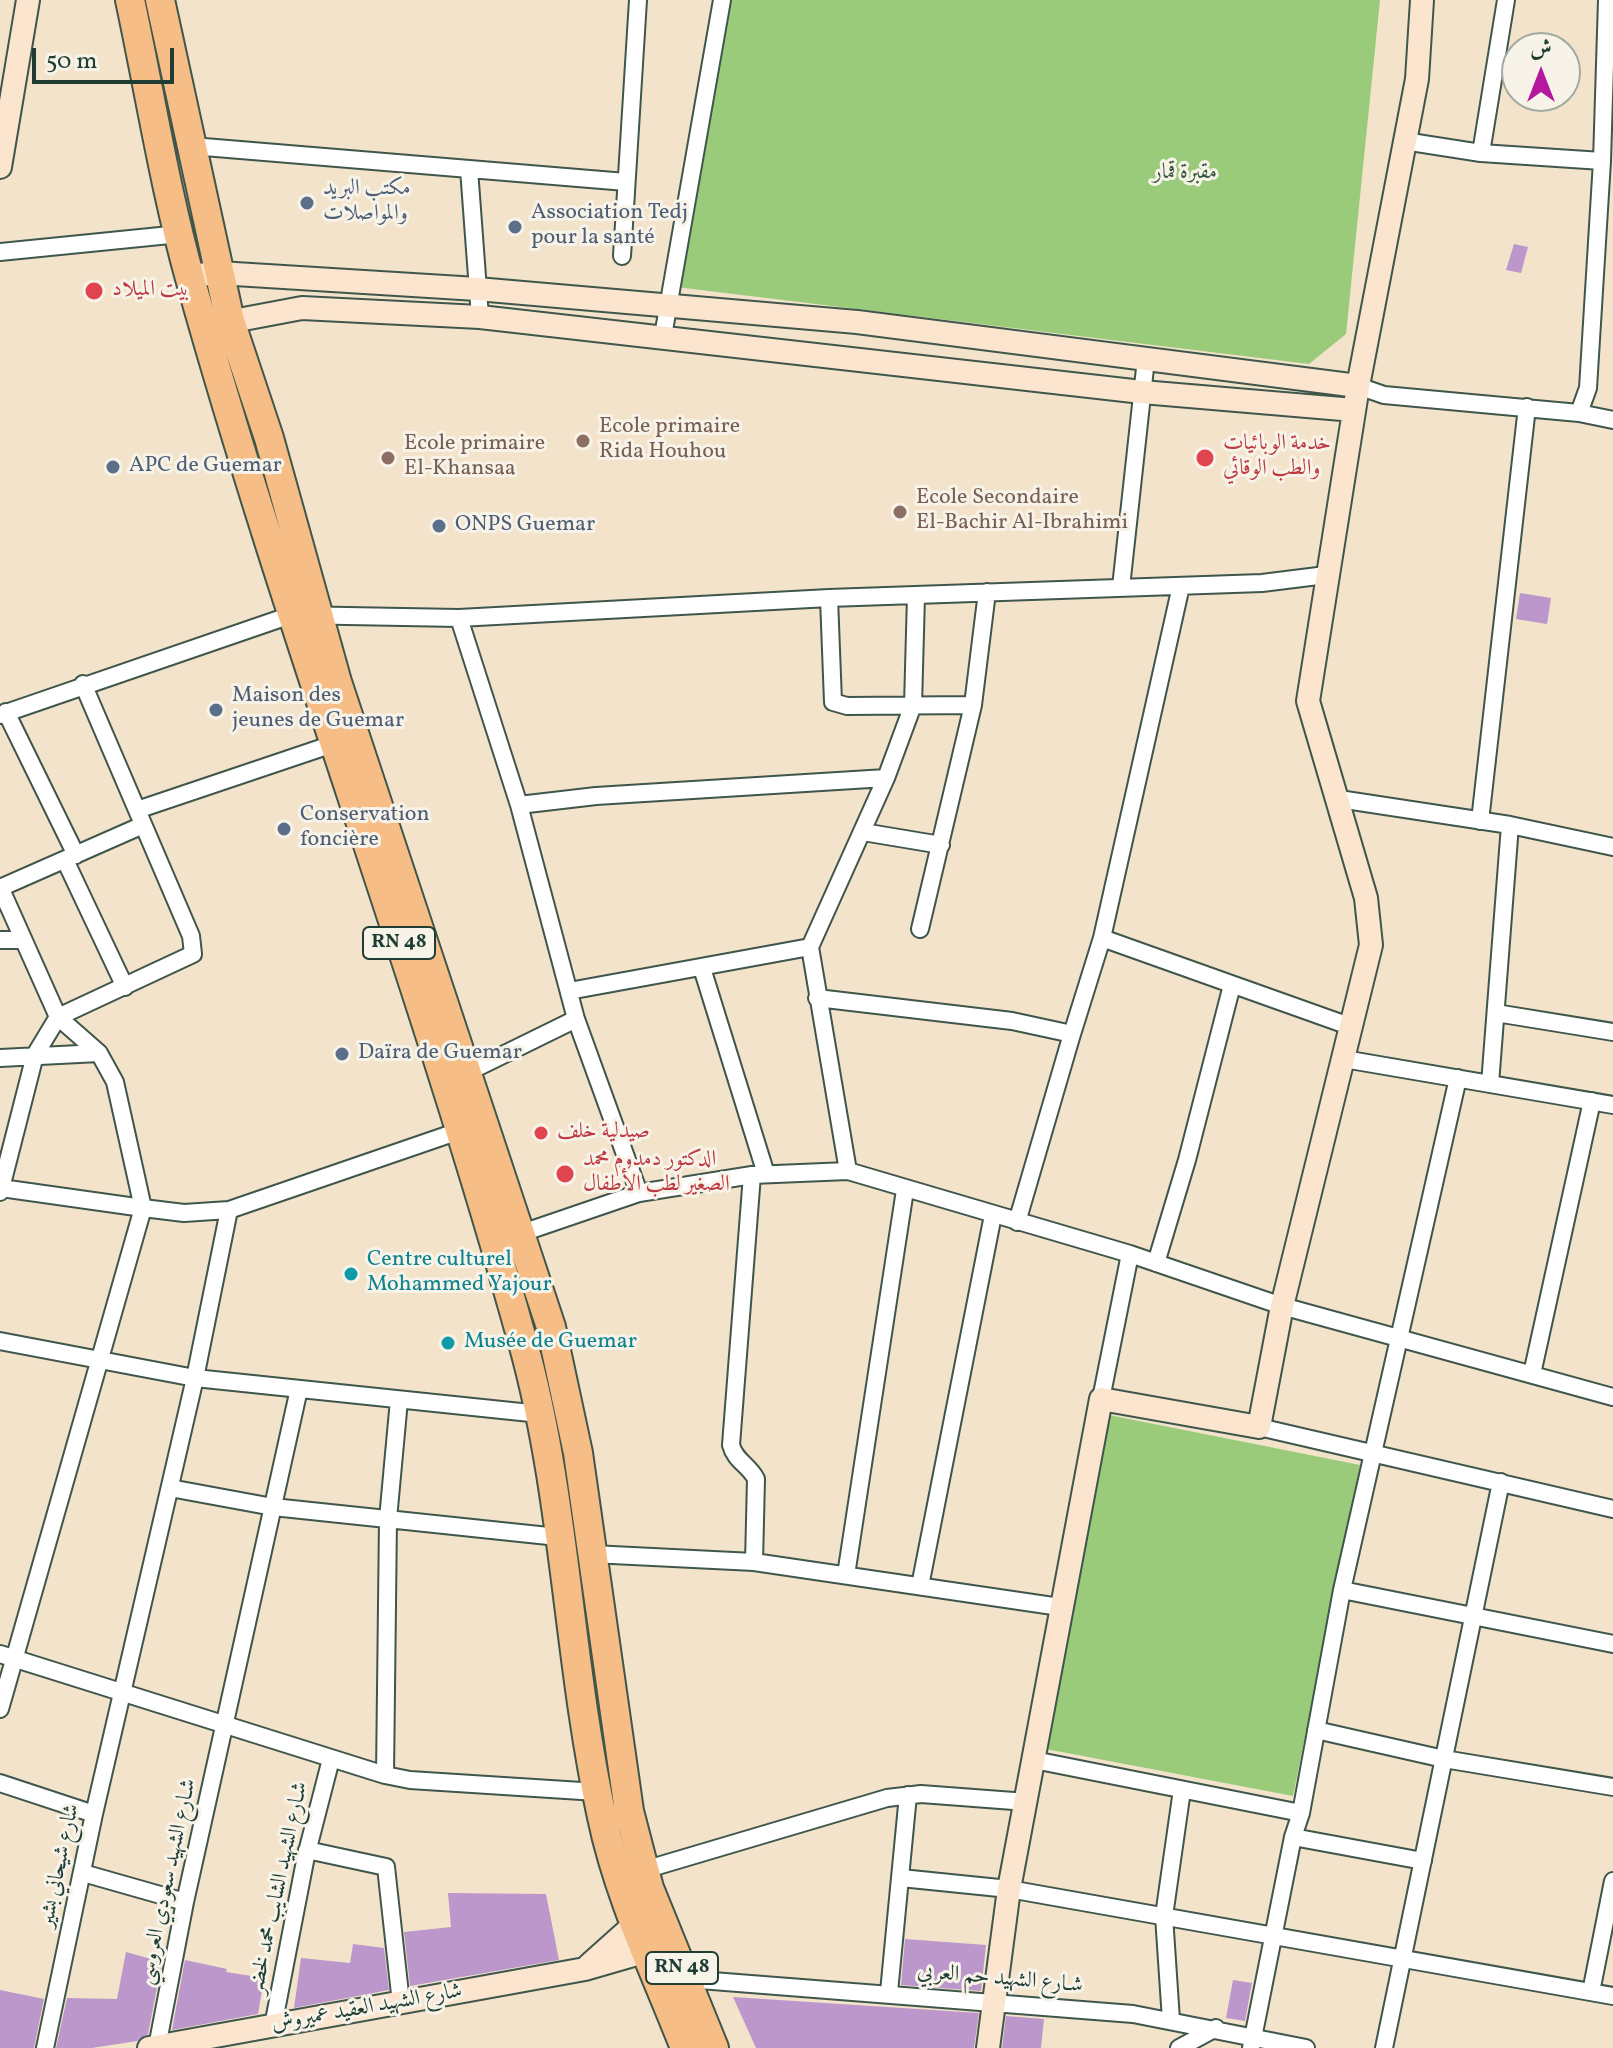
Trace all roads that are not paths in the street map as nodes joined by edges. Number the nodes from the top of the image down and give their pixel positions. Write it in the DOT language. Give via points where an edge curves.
graph roads {
  1 [pos="28,0"];
  2 [pos="130,0"];
  3 [pos="160,0"];
  4 [pos="638,0"];
  5 [pos="722,0"];
  6 [pos="1422,0"];
  7 [pos="1506,0"];
  8 [pos="1607,0"];
  9 [pos="1608,100"];
  10 [pos="5,113"];
  11 [pos="1404,141"];
  12 [pos="192,146"];
  13 [pos="1481,153"];
  14 [pos="1602,161"];
  15 [pos="0,167"];
  16 [pos="469,169"];
  17 [pos="626,182"];
  18 [pos="180,234"];
  19 [pos="0,252"];
  20 [pos="622,256"];
  21 [pos="219,273"];
  22 [pos="189,276"];
  23 [pos="322,279"];
  24 [pos="477,289"];
  25 [pos="668,306"];
  26 [pos="321,308"];
  27 [pos="480,317"];
  28 [pos="217,324"];
  29 [pos="663,336"];
  30 [pos="979,339"];
  31 [pos="1146,359"];
  32 [pos="974,371"];
  33 [pos="1358,386"];
  34 [pos="1142,392"];
  35 [pos="1384,395"];
  36 [pos="1527,407"];
  37 [pos="1354,410"];
  38 [pos="1579,413"];
  39 [pos="1613,420"];
  40 [pos="1326,575"];
  41 [pos="1181,586"];
  42 [pos="1121,587"];
  43 [pos="987,592"];
  44 [pos="916,596"];
  45 [pos="829,598"];
  46 [pos="304,614"];
  47 [pos="459,618"];
  48 [pos="83,684"];
  49 [pos="913,705"];
  50 [pos="973,705"];
  51 [pos="3,713"];
  52 [pos="333,744"];
  53 [pos="886,778"];
  54 [pos="1339,799"];
  55 [pos="519,805"];
  56 [pos="140,818"];
  57 [pos="1480,821"];
  58 [pos="1510,825"];
  59 [pos="863,832"];
  60 [pos="941,845"];
  61 [pos="1613,847"];
  62 [pos="70,857"];
  63 [pos="0,888"];
  64 [pos="920,929"];
  65 [pos="1102,938"];
  66 [pos="0,940"];
  67 [pos="22,940"];
  68 [pos="810,947"];
  69 [pos="702,968"];
  70 [pos="1232,985"];
  71 [pos="125,987"];
  72 [pos="569,991"];
  73 [pos="817,998"];
  74 [pos="1496,1013"];
  75 [pos="58,1017"];
  76 [pos="576,1019"];
  77 [pos="1352,1027"];
  78 [pos="440,1030"];
  79 [pos="1613,1032"];
  80 [pos="1072,1034"];
  81 [pos="99,1053"];
  82 [pos="35,1055"];
  83 [pos="0,1058"];
  84 [pos="1344,1059"];
  85 [pos="468,1072"];
  86 [pos="1458,1078"];
  87 [pos="1490,1084"];
  88 [pos="1592,1101"];
  89 [pos="1613,1105"];
  90 [pos="459,1131"];
  91 [pos="848,1171"];
  92 [pos="759,1175"];
  93 [pos="0,1190"];
  94 [pos="905,1190"];
  95 [pos="639,1193"];
  96 [pos="143,1208"];
  97 [pos="229,1210"];
  98 [pos="993,1215"];
  99 [pos="1017,1222"];
  100 [pos="519,1234"];
  101 [pos="1130,1254"];
  102 [pos="1156,1263"];
  103 [pos="1282,1306"];
  104 [pos="1397,1335"];
  105 [pos="0,1341"];
  106 [pos="96,1362"];
  107 [pos="1532,1374"];
  108 [pos="195,1378"];
  109 [pos="299,1389"];
  110 [pos="1613,1397"];
  111 [pos="1101,1399"];
  112 [pos="399,1400"];
  113 [pos="540,1414"];
  114 [pos="1259,1427"];
  115 [pos="1372,1455"];
  116 [pos="1501,1482"];
  117 [pos="170,1488"];
  118 [pos="273,1507"];
  119 [pos="1613,1509"];
  120 [pos="388,1519"];
  121 [pos="558,1537"];
  122 [pos="592,1554"];
  123 [pos="754,1562"];
  124 [pos="846,1575"];
  125 [pos="920,1586"];
  126 [pos="1342,1590"];
  127 [pos="1060,1607"];
  128 [pos="1473,1617"];
  129 [pos="1613,1644"];
  130 [pos="7,1657"];
  131 [pos="124,1694"];
  132 [pos="0,1709"];
  133 [pos="225,1727"];
  134 [pos="1316,1730"];
  135 [pos="331,1759"];
  136 [pos="1444,1759"];
  137 [pos="1034,1760"];
  138 [pos="385,1775"];
  139 [pos="0,1783"];
  140 [pos="1613,1787"];
  141 [pos="1182,1790"];
  142 [pos="597,1792"];
  143 [pos="908,1795"];
  144 [pos="1027,1802"];
  145 [pos="1301,1813"];
  146 [pos="94,1814"];
  147 [pos="1293,1837"];
  148 [pos="307,1850"];
  149 [pos="1423,1861"];
  150 [pos="644,1870"];
  151 [pos="83,1873"];
  152 [pos="901,1878"];
  153 [pos="1613,1881"];
  154 [pos="1009,1889"];
  155 [pos="185,1902"];
  156 [pos="645,1915"];
  157 [pos="1164,1916"];
  158 [pos="1274,1935"];
  159 [pos="673,1944"];
  160 [pos="645,1951"];
  161 [pos="1403,1961"];
  162 [pos="585,1969"];
  163 [pos="687,1979"];
  164 [pos="889,1992"];
  165 [pos="1591,1992"];
  166 [pos="1613,1996"];
  167 [pos="993,2001"];
  168 [pos="401,2003"];
  169 [pos="1171,2020"];
  170 [pos="273,2026"];
  171 [pos="1216,2028"];
  172 [pos="1252,2042"];
  173 [pos="153,2047"];
  174 [pos="45,2048"];
  175 [pos="685,2048"];
  176 [pos="714,2048"];
  177 [pos="988,2048"];
  178 [pos="1179,2048"];
  179 [pos="1306,2048"];
  180 [pos="1384,2048"];
  1 -- 10 [label="street"];
  2 -- 18 [label="highway, RN 48"];
  3 -- 12 [label="highway, RN 48"];
  4 -- 17 [label="street"];
  5 -- 25 [label="street"];
  6 -- 11 [label="street" via="1417,79"];
  7 -- 13 [label="street"];
  8 -- 9 [label="street"];
  9 -- 14 [label="street"];
  10 -- 15 [label="street"];
  11 -- 13 [label="street"];
  11 -- 33 [label="street"];
  12 -- 16 [label="street"];
  12 -- 21 [label="highway, RN 48"];
  13 -- 14 [label="street"];
  14 -- 38 [label="street" via="1588,388"];
  16 -- 17 [label="street"];
  16 -- 24 [label="street"];
  17 -- 20 [label="street"];
  18 -- 19 [label="street"];
  18 -- 22 [label="highway, RN 48"];
  21 -- 22 [label="street"];
  21 -- 23 [label="street"];
  21 -- 28 [label="highway, RN 48"];
  22 -- 28 [label="highway, RN 48"];
  23 -- 24 [label="street"];
  23 -- 26 [label="street"];
  24 -- 25 [label="street"];
  24 -- 27 [label="street"];
  25 -- 29 [label="street"];
  25 -- 30 [label="street" via="857,322"];
  26 -- 27 [label="street"];
  26 -- 28 [label="street"];
  27 -- 29 [label="street"];
  28 -- 46 [label="highway, RN 48" via="269,438"];
  29 -- 32 [label="street"];
  30 -- 31 [label="street"];
  30 -- 32 [label="street"];
  31 -- 33 [label="street"];
  31 -- 34 [label="street"];
  32 -- 34 [label="street"];
  33 -- 35 [label="street"];
  33 -- 37 [label="street"];
  34 -- 37 [label="street"];
  34 -- 42 [label="street"];
  35 -- 36 [label="street"];
  35 -- 37 [label="street"];
  36 -- 38 [label="street"];
  36 -- 57 [label="street"];
  37 -- 40 [label="street"];
  38 -- 39 [label="street"];
  40 -- 41 [label="street"];
  40 -- 54 [label="street" via="1308,701"];
  41 -- 42 [label="street"];
  41 -- 65 [label="street"];
  42 -- 43 [label="street"];
  43 -- 44 [label="street"];
  43 -- 50 [label="street"];
  44 -- 45 [label="street"];
  44 -- 49 [label="street"];
  45 -- 47 [label="street"];
  45 -- 49 [label="street" via="833,702"];
  46 -- 47 [label="street"];
  46 -- 48 [label="street"];
  46 -- 52 [label="highway, RN 48"];
  46 -- 78 [label="highway, RN 48"];
  47 -- 55 [label="street"];
  48 -- 51 [label="street"];
  48 -- 56 [label="street"];
  49 -- 50 [label="street"];
  49 -- 53 [label="street"];
  50 -- 60 [label="street"];
  51 -- 62 [label="street"];
  52 -- 56 [label="street"];
  52 -- 78 [label="highway, RN 48"];
  53 -- 55 [label="street"];
  53 -- 59 [label="street"];
  54 -- 57 [label="street"];
  54 -- 77 [label="street" via="1371,922 1371,945"];
  55 -- 72 [label="street"];
  56 -- 62 [label="street"];
  56 -- 71 [label="street" via="193,950 191,956"];
  57 -- 58 [label="street"];
  58 -- 61 [label="street"];
  58 -- 74 [label="street"];
  59 -- 60 [label="street"];
  59 -- 68 [label="street"];
  60 -- 64 [label="street"];
  62 -- 63 [label="street"];
  62 -- 71 [label="street"];
  63 -- 67 [label="street"];
  65 -- 70 [label="street"];
  65 -- 80 [label="street"];
  66 -- 67 [label="street"];
  67 -- 75 [label="street"];
  68 -- 69 [label="street"];
  68 -- 73 [label="street"];
  69 -- 72 [label="street"];
  69 -- 92 [label="street"];
  70 -- 77 [label="street"];
  70 -- 102 [label="street"];
  71 -- 75 [label="street"];
  72 -- 76 [label="street"];
  73 -- 80 [label="street" via="1012,1021"];
  73 -- 91 [label="street"];
  74 -- 79 [label="street"];
  74 -- 87 [label="street"];
  75 -- 81 [label="street"];
  75 -- 82 [label="street"];
  76 -- 85 [label="street"];
  76 -- 95 [label="street"];
  77 -- 84 [label="street"];
  78 -- 85 [label="highway, RN 48"];
  78 -- 90 [label="highway, RN 48"];
  80 -- 99 [label="street"];
  81 -- 82 [label="street"];
  81 -- 96 [label="street" via="115,1082"];
  82 -- 83 [label="street"];
  82 -- 93 [label="street"];
  84 -- 86 [label="street"];
  84 -- 103 [label="street"];
  85 -- 100 [label="highway, RN 48"];
  86 -- 87 [label="street"];
  86 -- 104 [label="street"];
  87 -- 88 [label="street"];
  88 -- 89 [label="street"];
  88 -- 107 [label="street"];
  90 -- 97 [label="street"];
  90 -- 113 [label="highway, RN 48"];
  91 -- 92 [label="street"];
  91 -- 94 [label="street"];
  92 -- 95 [label="street"];
  92 -- 123 [label="street" via="731,1445 734,1456 756,1479"];
  93 -- 96 [label="street"];
  94 -- 98 [label="street"];
  94 -- 124 [label="street"];
  95 -- 100 [label="street"];
  96 -- 97 [label="street" via="184,1213"];
  96 -- 106 [label="street"];
  97 -- 108 [label="street, شارع شيحاني بشير"];
  98 -- 99 [label="street"];
  98 -- 125 [label="street"];
  99 -- 101 [label="street"];
  100 -- 122 [label="highway, RN 48" via="551,1327"];
  101 -- 102 [label="street"];
  101 -- 111 [label="street"];
  102 -- 103 [label="street"];
  103 -- 104 [label="street"];
  103 -- 114 [label="street"];
  104 -- 107 [label="street"];
  104 -- 115 [label="street"];
  105 -- 106 [label="street"];
  106 -- 108 [label="street"];
  106 -- 130 [label="street"];
  107 -- 110 [label="street"];
  108 -- 109 [label="street"];
  108 -- 117 [label="street, شارع شيحاني بشير"];
  109 -- 112 [label="street"];
  109 -- 118 [label="street, شـارع الشهيد سعودي العروسي"];
  111 -- 114 [label="street"];
  111 -- 127 [label="street"];
  112 -- 113 [label="street"];
  112 -- 120 [label="street"];
  113 -- 121 [label="highway, RN 48"];
  114 -- 115 [label="street"];
  115 -- 116 [label="street"];
  115 -- 126 [label="street"];
  116 -- 119 [label="street"];
  116 -- 128 [label="street"];
  117 -- 118 [label="street"];
  117 -- 131 [label="street, شارع شيحاني بشير"];
  118 -- 120 [label="street"];
  118 -- 133 [label="street, شـارع الشهيد سعودي العروسي"];
  120 -- 121 [label="street"];
  120 -- 138 [label="street"];
  121 -- 142 [label="highway, RN 48"];
  122 -- 123 [label="street"];
  122 -- 150 [label="highway, RN 48" via="627,1796"];
  123 -- 124 [label="street"];
  124 -- 125 [label="street"];
  125 -- 127 [label="street"];
  126 -- 128 [label="street"];
  126 -- 134 [label="street"];
  127 -- 137 [label="street"];
  128 -- 129 [label="street"];
  128 -- 136 [label="street"];
  130 -- 131 [label="street"];
  130 -- 132 [label="street"];
  131 -- 133 [label="street"];
  131 -- 146 [label="street, شارع شيحاني بشير"];
  133 -- 135 [label="street"];
  133 -- 155 [label="street, شـارع الشهيد سعودي العروسي"];
  134 -- 136 [label="street"];
  134 -- 145 [label="street"];
  135 -- 138 [label="street"];
  135 -- 148 [label="street, شـارع الشهيد الشايب محمد لخضر"];
  136 -- 140 [label="street"];
  136 -- 149 [label="street"];
  137 -- 141 [label="street"];
  137 -- 144 [label="street"];
  138 -- 142 [label="street"];
  139 -- 146 [label="street"];
  141 -- 145 [label="street"];
  141 -- 157 [label="street"];
  142 -- 156 [label="highway, RN 48" via="612,1861"];
  143 -- 144 [label="street"];
  143 -- 150 [label="street"];
  143 -- 152 [label="street"];
  144 -- 154 [label="street"];
  145 -- 147 [label="street"];
  146 -- 151 [label="street, شارع شيحاني بشير"];
  147 -- 149 [label="street"];
  147 -- 158 [label="street"];
  148 -- 168 [label="street" via="386,1867"];
  148 -- 170 [label="street, شـارع الشهيد الشايب محمد لخضر"];
  149 -- 161 [label="street"];
  150 -- 156 [label="highway, RN 48"];
  151 -- 155 [label="street"];
  151 -- 174 [label="street, شارع شيحاني بشير"];
  152 -- 154 [label="street"];
  152 -- 164 [label="street"];
  153 -- 165 [label="street"];
  154 -- 157 [label="street"];
  154 -- 167 [label="street"];
  155 -- 173 [label="street, شـارع الشهيد سعودي العروسي"];
  156 -- 159 [label="highway, RN 48"];
  156 -- 160 [label="highway, RN 48"];
  156 -- 162 [label="street"];
  157 -- 158 [label="street"];
  157 -- 169 [label="street"];
  158 -- 161 [label="street"];
  158 -- 172 [label="street"];
  159 -- 160 [label="street, شارع الشهيد العقيد عميروش"];
  159 -- 163 [label="highway, RN 48"];
  160 -- 162 [label="street, شارع الشهيد العقيد عميروش"];
  160 -- 175 [label="highway, RN 48"];
  161 -- 165 [label="street"];
  161 -- 180 [label="street"];
  162 -- 168 [label="street, شارع الشهيد العقيد عميروش"];
  163 -- 164 [label="street, شـارع الشهيد حم العربي"];
  163 -- 176 [label="highway, RN 48"];
  164 -- 167 [label="street, شـارع الشهيد حم العربي"];
  165 -- 166 [label="street"];
  167 -- 169 [label="street, شـارع الشهيد حم العربي"];
  167 -- 177 [label="street"];
  168 -- 170 [label="street, شارع الشهيد العقيد عميروش"];
  169 -- 171 [label="street, شـارع الشهيد حم العربي"];
  170 -- 173 [label="street, شارع الشهيد العقيد عميروش"];
  171 -- 172 [label="street, شـارع الشهيد حم العربي"];
  171 -- 178 [label="street"];
  172 -- 179 [label="street, شـارع الشهيد حم العربي"];
}
